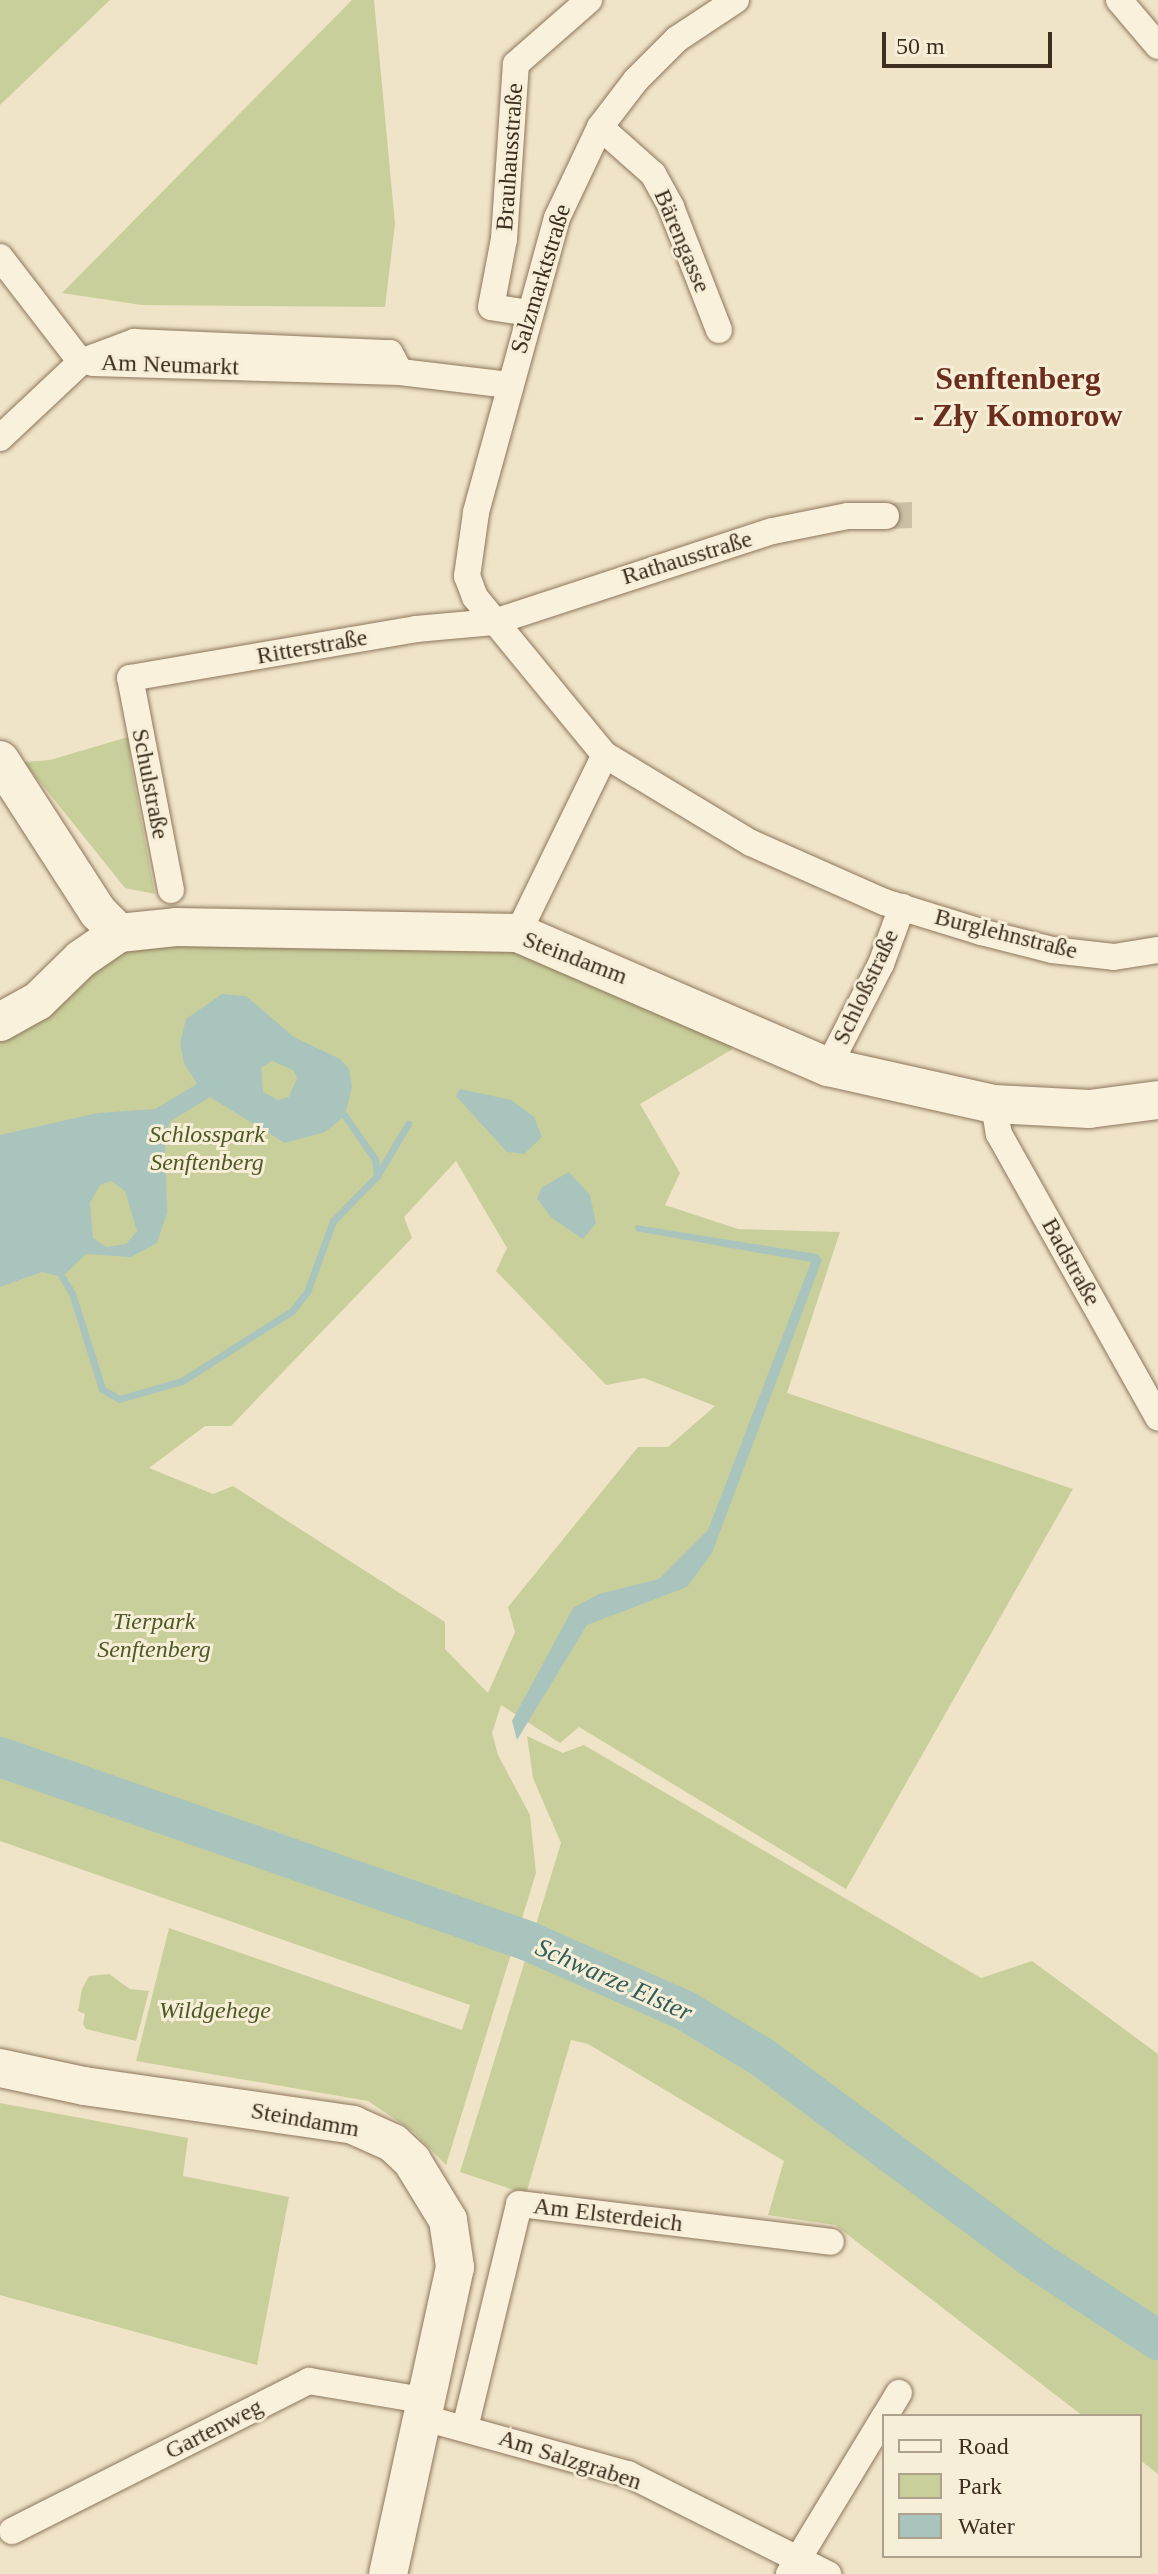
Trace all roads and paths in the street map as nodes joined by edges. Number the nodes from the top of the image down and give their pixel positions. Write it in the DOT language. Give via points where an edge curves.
graph roads {
  1 [pos="589,0"];
  2 [pos="736,0"];
  3 [pos="1119,0"];
  4 [pos="1158,46"];
  5 [pos="600,127"];
  6 [pos="0,257"];
  7 [pos="529,313"];
  8 [pos="719,330"];
  9 [pos="81,362"];
  10 [pos="509,385"];
  11 [pos="0,438"];
  12 [pos="886,516"];
  13 [pos="494,622"];
  14 [pos="130,678"];
  15 [pos="605,755"];
  16 [pos="0,760"];
  17 [pos="171,890"];
  18 [pos="902,907"];
  19 [pos="119,933"];
  20 [pos="518,933"];
  21 [pos="1158,950"];
  22 [pos="0,1022"];
  23 [pos="828,1067"];
  24 [pos="1158,1100"];
  25 [pos="994,1104"];
  26 [pos="1158,1417"];
  27 [pos="0,2068"];
  28 [pos="831,2242"];
  29 [pos="899,2393"];
  30 [pos="426,2410"];
  31 [pos="885,2414"];
  32 [pos="882,2419"];
  33 [pos="465,2428"];
  34 [pos="12,2531"];
  35 [pos="794,2565"];
  36 [pos="388,2574"];
  37 [pos="828,2574"];
  1 -- 7 [label="street, Brauhausstraße" via="516,64 504,239 491,307"];
  2 -- 5 [label="street, Salzmarktstraße" via="677,39"];
  3 -- 4 [label="street"];
  5 -- 7 [label="street, Salzmarktstraße" via="557,218"];
  5 -- 8 [label="street, Bärengasse" via="653,174"];
  6 -- 9 [label="street"];
  7 -- 10 [label="street, Salzmarktstraße"];
  9 -- 10 [label="street, Am Neumarkt" via="134,342 390,353 400,372"];
  9 -- 11 [label="street"];
  10 -- 13 [label="street" via="468,551 467,576"];
  12 -- 13 [label="street, Rathausstraße" via="848,511 773,531"];
  13 -- 14 [label="street, Ritterstraße" via="416,629"];
  13 -- 15 [label="street"];
  14 -- 17 [label="street, Schulstraße"];
  15 -- 18 [label="street" via="751,843"];
  15 -- 20 [label="street"];
  16 -- 19 [label="street" via="98,912"];
  18 -- 21 [label="street, Burglehnstraße" via="1052,950 1114,957"];
  18 -- 23 [label="street, Schloßstraße" via="881,964"];
  19 -- 20 [label="street, Steindamm" via="176,927"];
  19 -- 22 [label="street, Steindamm" via="81,959 38,1001"];
  20 -- 23 [label="street, Steindamm"];
  23 -- 25 [label="street, Steindamm"];
  24 -- 25 [label="street, Steindamm" via="1089,1109"];
  25 -- 26 [label="street, Badstraße" via="999,1134"];
  27 -- 30 [label="street, Steindamm" via="84,2086 353,2125 393,2143 436,2193 453,2243 455,2267"];
  28 -- 33 [label="street, Am Elsterdeich" via="519,2204"];
  29 -- 31 [label="street"];
  30 -- 33 [label="street, Am Salzgraben"];
  30 -- 34 [label="street, Gartenweg" via="309,2381"];
  30 -- 36 [label="street, Steindamm"];
  32 -- 35 [label="street"];
  33 -- 35 [label="street, Am Salzgraben" via="628,2474"];
  35 -- 37 [label="street, Am Salzgraben"];
}
